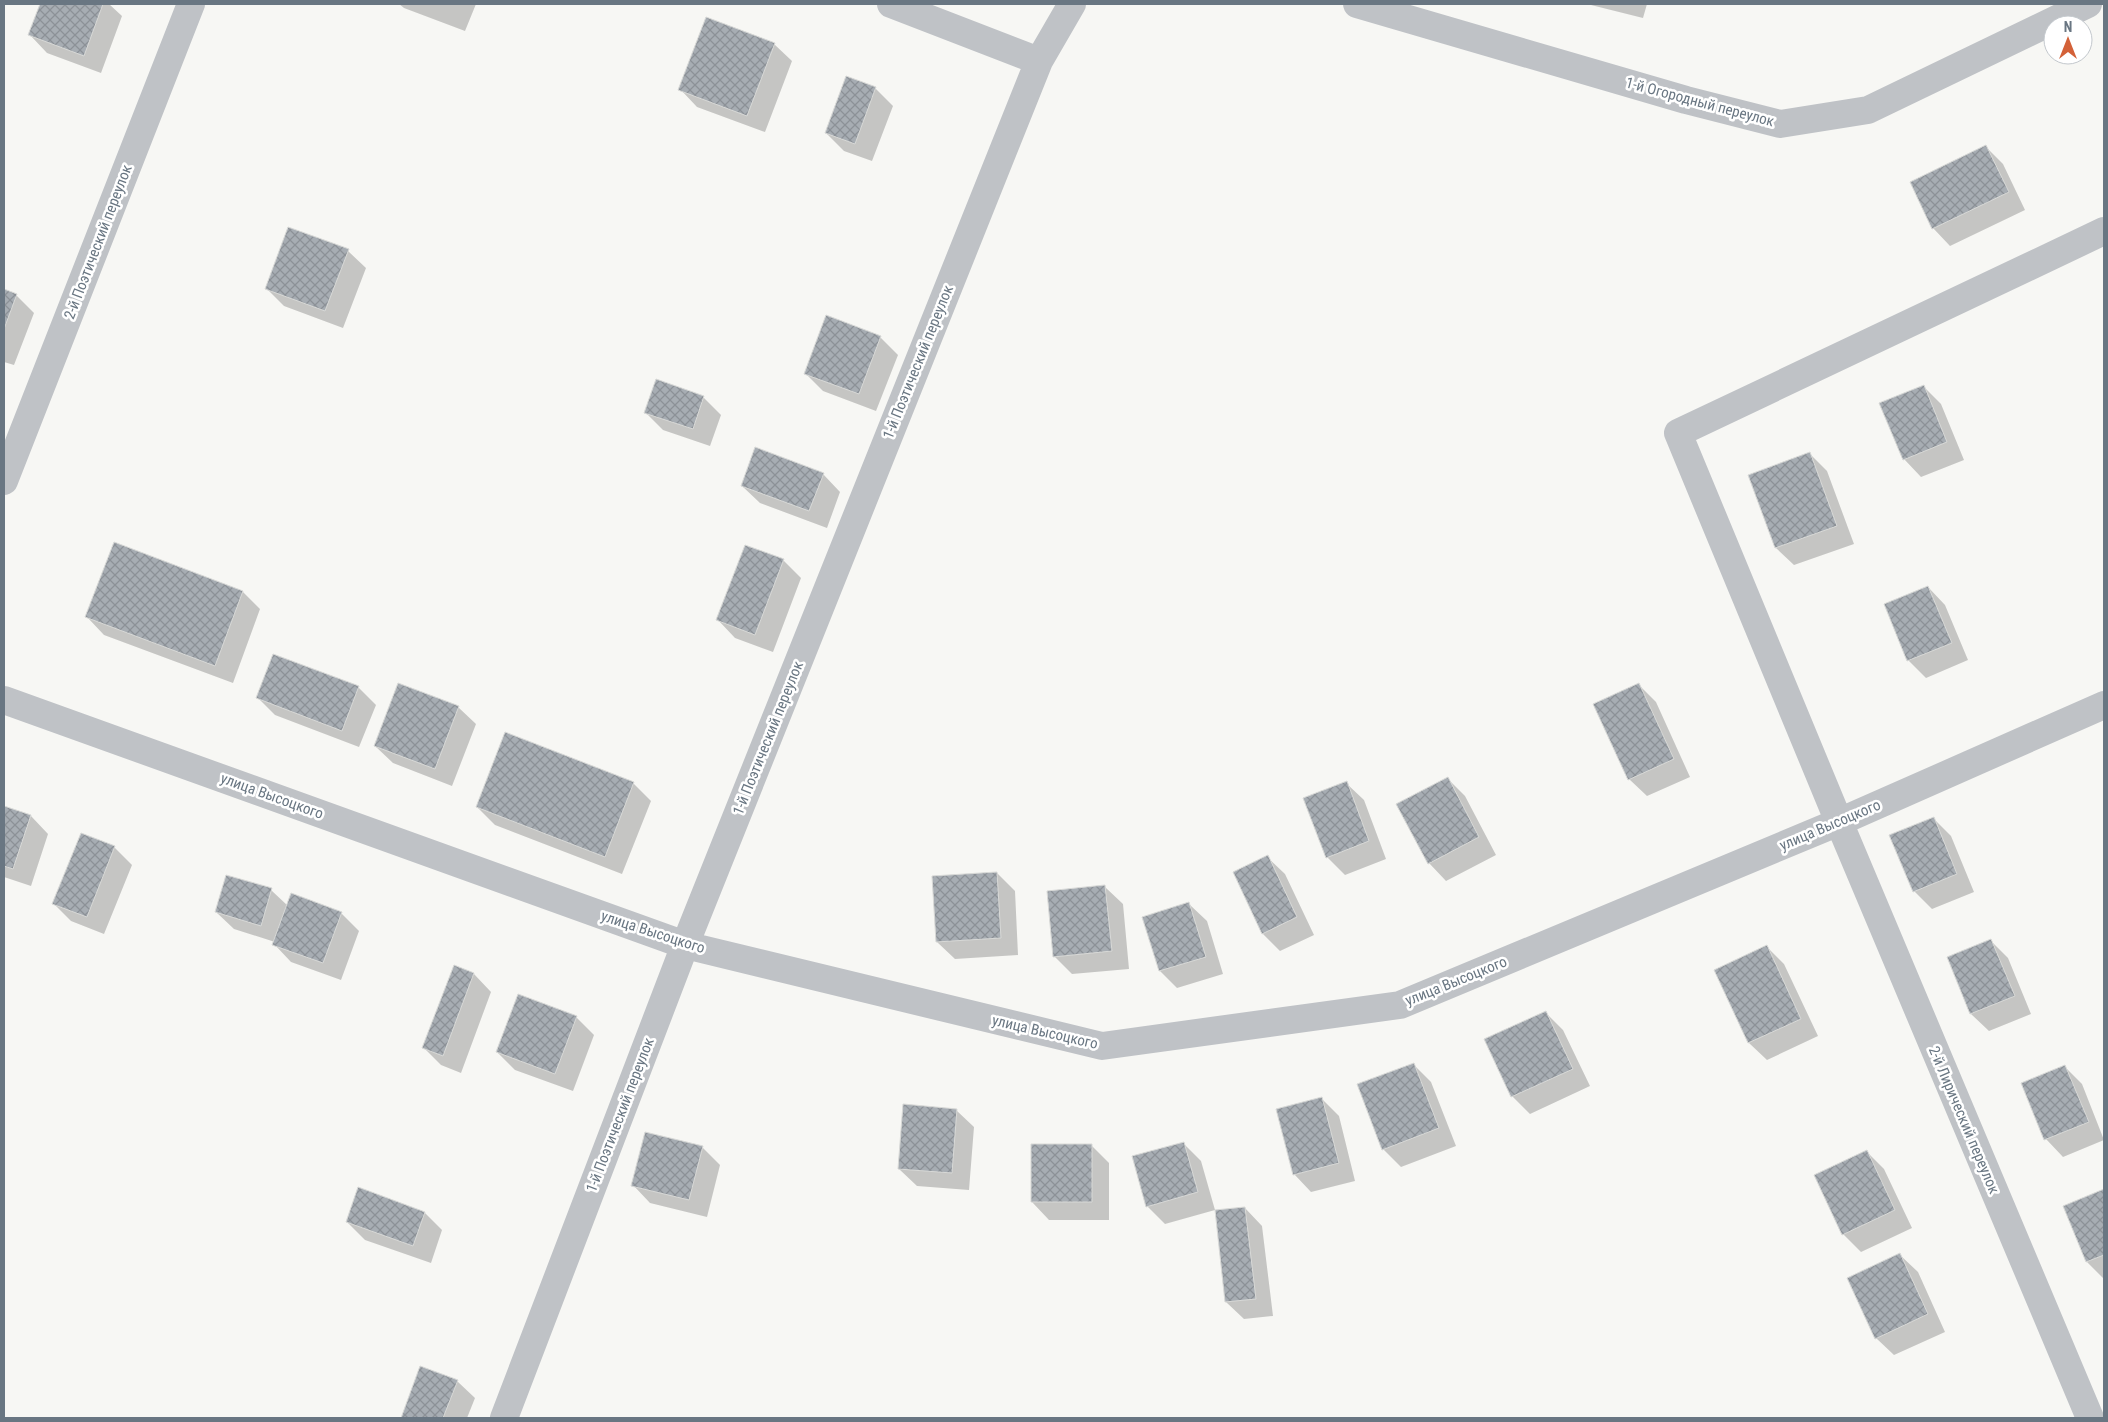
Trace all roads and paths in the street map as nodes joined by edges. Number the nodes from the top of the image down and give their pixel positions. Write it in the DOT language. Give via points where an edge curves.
graph roads {
  1 [pos="191,4"];
  2 [pos="891,4"];
  3 [pos="1357,4"];
  4 [pos="2088,4"];
  5 [pos="1074,5"];
  6 [pos="1039,61"];
  7 [pos="2104,231"];
  8 [pos="4,481"];
  9 [pos="4,700"];
  10 [pos="2104,705"];
  11 [pos="1839,822"];
  12 [pos="685,945"];
  13 [pos="504,1418"];
  14 [pos="2090,1418"];
  1 -- 8 [label="street, 2-й Поэтический переулок"];
  2 -- 6 [label="street"];
  3 -- 4 [label="street, 1-й Огородный переулок" via="1686,100 1780,124 1868,110"];
  5 -- 6 [label="street, 1-й Поэтический переулок"];
  6 -- 12 [label="street, 1-й Поэтический переулок"];
  7 -- 11 [label="street, 2-й Лирический переулок" via="1678,433"];
  9 -- 12 [label="street, улица Высоцкого"];
  10 -- 11 [label="street, улица Высоцкого"];
  11 -- 12 [label="street, улица Высоцкого" via="1400,1005 1102,1046"];
  11 -- 14 [label="street, 2-й Лирический переулок"];
  12 -- 13 [label="street, 1-й Поэтический переулок"];
}
